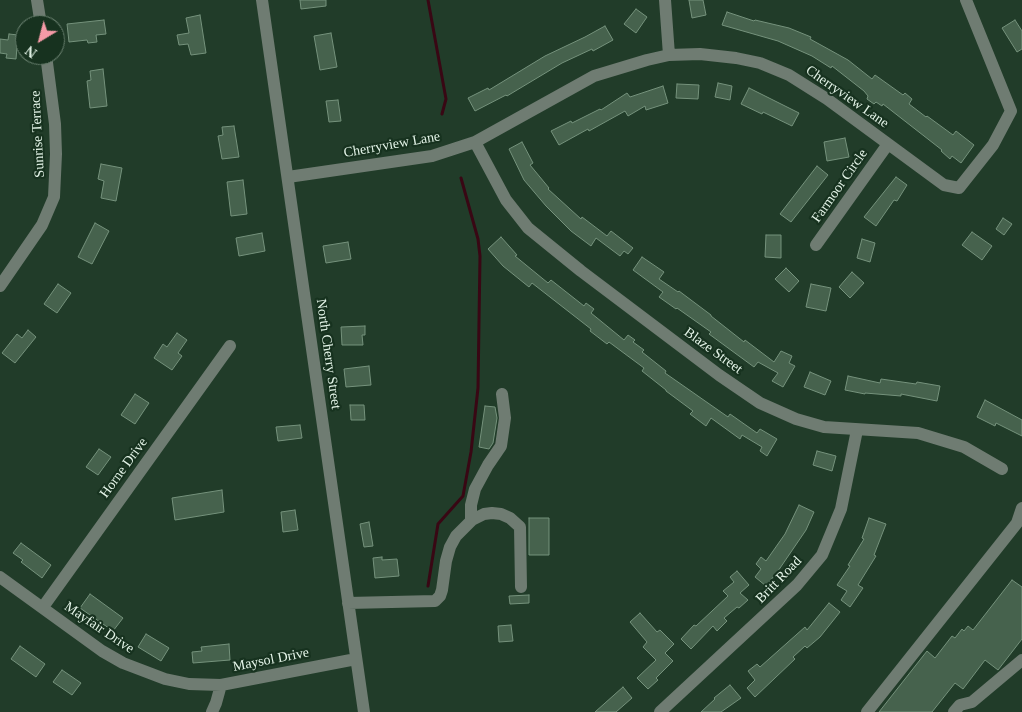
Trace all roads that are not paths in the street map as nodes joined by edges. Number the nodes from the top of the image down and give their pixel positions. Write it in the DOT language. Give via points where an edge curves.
graph roads {
  1 [pos="37,0"];
  2 [pos="262,0"];
  3 [pos="665,0"];
  4 [pos="966,0"];
  5 [pos="39,15"];
  6 [pos="669,55"];
  7 [pos="47,65"];
  8 [pos="475,142"];
  9 [pos="888,144"];
  10 [pos="288,177"];
  11 [pos="816,245"];
  12 [pos="0,286"];
  13 [pos="230,346"];
  14 [pos="502,394"];
  15 [pos="857,430"];
  16 [pos="1002,469"];
  17 [pos="1022,508"];
  18 [pos="471,521"];
  19 [pos="1019,525"];
  20 [pos="0,576"];
  21 [pos="521,587"];
  22 [pos="348,603"];
  23 [pos="43,607"];
  24 [pos="356,659"];
  25 [pos="1022,660"];
  26 [pos="221,685"];
  27 [pos="963,708"];
  28 [pos="212,712"];
  29 [pos="364,712"];
  30 [pos="660,712"];
  31 [pos="867,712"];
  32 [pos="980,712"];
  1 -- 5 [label="street"];
  2 -- 10 [label="street, North Cherry Street"];
  3 -- 6 [label="street"];
  4 -- 9 [label="street, Cherryview Lane" via="1011,110 994,145 959,188 944,186"];
  6 -- 8 [label="street, Cherryview Lane" via="594,76"];
  6 -- 9 [label="street, Cherryview Lane" via="700,54 760,63 789,75 827,99"];
  7 -- 12 [label="street, Sunrise Terrace" via="55,134 54,198 42,225"];
  8 -- 10 [label="street, Cherryview Lane" via="432,156"];
  8 -- 15 [label="street, Blaze Street" via="506,200 528,228 581,271 760,403 824,428"];
  9 -- 11 [label="street, Farmoor Circle"];
  10 -- 22 [label="street, North Cherry Street"];
  13 -- 23 [label="street, Horne Drive"];
  14 -- 18 [label="street" via="505,418 501,446 475,489"];
  15 -- 16 [label="street, Blaze Street" via="918,433 964,447"];
  15 -- 30 [label="street, Britt Road" via="841,509 818,561 798,586"];
  17 -- 19 [label="street"];
  18 -- 21 [label="street" via="492,513 517,522 521,535"];
  18 -- 22 [label="street" via="450,547 442,590 435,601"];
  19 -- 31 [label="street"];
  20 -- 23 [label="street, Mayfair Drive"];
  22 -- 24 [label="street, North Cherry Street"];
  23 -- 26 [label="street, Mayfair Drive" via="123,663 165,679"];
  24 -- 26 [label="street, Maysol Drive"];
  24 -- 29 [label="street, North Cherry Street"];
  25 -- 27 [label="street"];
  26 -- 28 [label="street, Maysol Drive"];
  27 -- 32 [label="street"];
}
